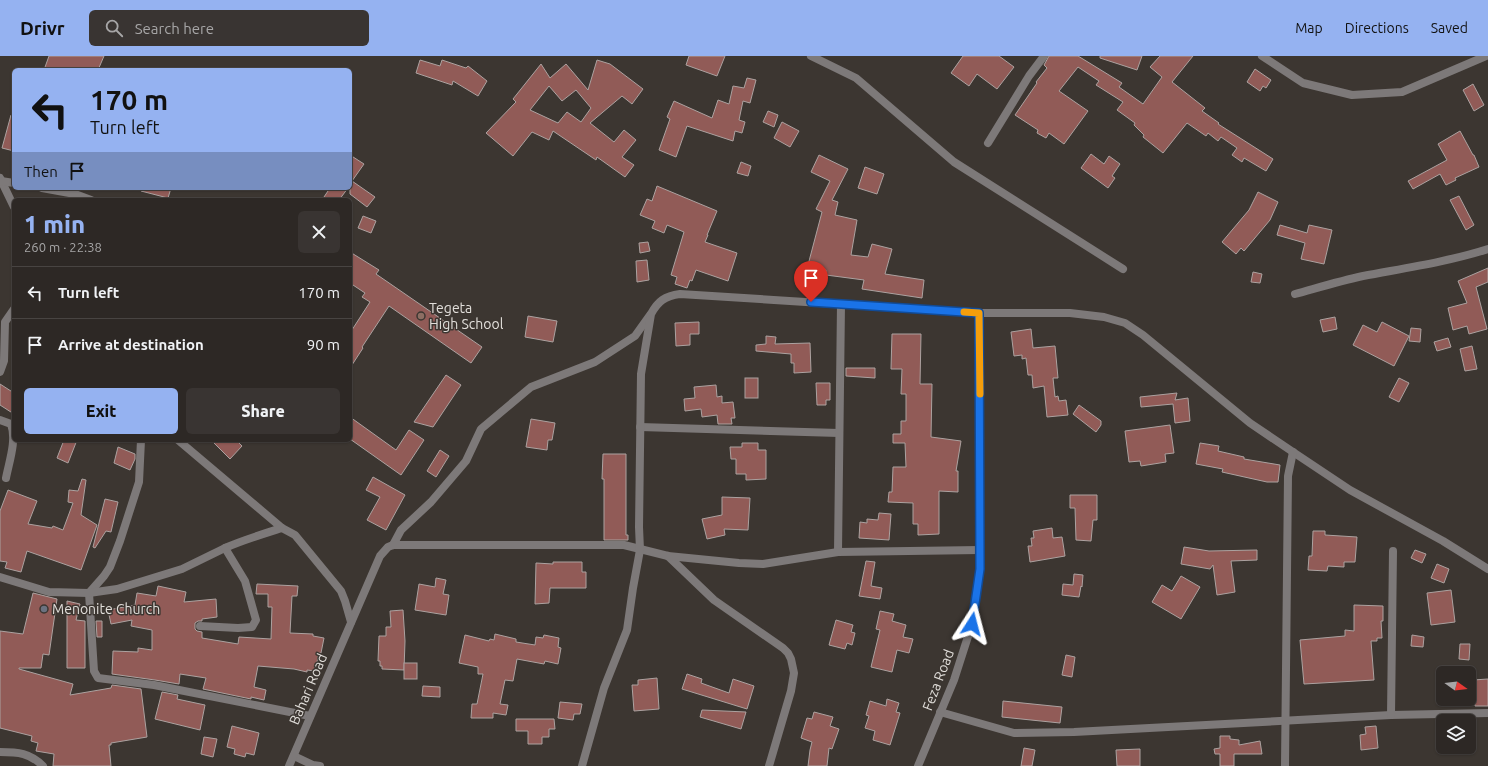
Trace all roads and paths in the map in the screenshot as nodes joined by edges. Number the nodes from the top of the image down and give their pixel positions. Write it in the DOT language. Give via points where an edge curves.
graph roads {
  1 [pos="811,56"];
  2 [pos="1044,56"];
  3 [pos="1262,56"];
  4 [pos="1486,56"];
  5 [pos="988,142"];
  6 [pos="1,180"];
  7 [pos="12,183"];
  8 [pos="53,190"];
  9 [pos="86,198"];
  10 [pos="12,203"];
  11 [pos="1488,249"];
  12 [pos="1123,269"];
  13 [pos="1295,294"];
  14 [pos="841,304"];
  15 [pos="12,312"];
  16 [pos="979,313"];
  17 [pos="651,314"];
  18 [pos="3,323"];
  19 [pos="0,372"];
  20 [pos="0,420"];
  21 [pos="12,427"];
  22 [pos="640,427"];
  23 [pos="839,433"];
  24 [pos="12,442"];
  25 [pos="141,442"];
  26 [pos="180,442"];
  27 [pos="1293,452"];
  28 [pos="6,478"];
  29 [pos="282,528"];
  30 [pos="394,545"];
  31 [pos="225,548"];
  32 [pos="640,550"];
  33 [pos="980,550"];
  34 [pos="1393,551"];
  35 [pos="838,552"];
  36 [pos="668,556"];
  37 [pos="1488,569"];
  38 [pos="0,577"];
  39 [pos="89,593"];
  40 [pos="351,622"];
  41 [pos="200,626"];
  42 [pos="940,712"];
  43 [pos="1488,713"];
  44 [pos="1391,715"];
  45 [pos="310,716"];
  46 [pos="1286,721"];
  47 [pos="0,752"];
  48 [pos="294,756"];
  49 [pos="43,766"];
  50 [pos="289,766"];
  51 [pos="320,766"];
  52 [pos="582,766"];
  53 [pos="769,766"];
  54 [pos="918,766"];
  55 [pos="1285,766"];
  1 -- 12 [label="street" via="856,78 954,162"];
  2 -- 5 [label="street"];
  3 -- 4 [label="street" via="1303,83 1352,95 1402,92"];
  6 -- 7 [label="street"];
  6 -- 10 [label="street"];
  8 -- 9 [label="street"];
  11 -- 13 [label="street" via="1425,266 1361,276"];
  14 -- 16 [label="street"];
  14 -- 17 [label="street" via="680,294 662,299"];
  14 -- 23 [label="street"];
  15 -- 18 [label="street"];
  16 -- 27 [label="street" via="1070,313 1104,316 1124,323 1143,335 1250,423"];
  16 -- 33 [label="street, Feza Road"];
  17 -- 22 [label="street" via="641,374"];
  17 -- 30 [label="street" via="635,336 595,362 532,387 481,429 466,461 431,502 401,530"];
  18 -- 19 [label="street" via="4,361"];
  20 -- 21 [label="street" via="11,424"];
  22 -- 23 [label="street"];
  22 -- 32 [label="street"];
  23 -- 35 [label="street"];
  24 -- 28 [label="street"];
  25 -- 39 [label="street" via="139,482 120,541 110,567"];
  26 -- 29 [label="street"];
  27 -- 37 [label="street" via="1350,490"];
  27 -- 46 [label="street" via="1288,476"];
  29 -- 31 [label="street"];
  29 -- 40 [label="street" via="294,535 341,591"];
  30 -- 32 [label="street" via="624,545"];
  30 -- 40 [label="street, Bahari Road" via="388,547 380,556"];
  31 -- 39 [label="street" via="182,569 117,589"];
  31 -- 41 [label="street" via="245,582 256,620 252,627"];
  32 -- 36 [label="street"];
  32 -- 52 [label="street" via="627,630 604,688"];
  33 -- 35 [label="street"];
  33 -- 42 [label="street, Feza Road" via="980,569 972,624 954,680"];
  34 -- 44 [label="street"];
  35 -- 36 [label="street" via="763,564"];
  36 -- 53 [label="street" via="714,600 783,648 791,659 794,673 791,691"];
  38 -- 39 [label="street" via="49,592"];
  39 -- 45 [label="street" via="94,671 98,678 154,685"];
  40 -- 45 [label="street, Bahari Road"];
  42 -- 46 [label="street" via="1014,733"];
  42 -- 54 [label="street, Feza Road"];
  43 -- 44 [label="street"];
  44 -- 46 [label="street"];
  45 -- 48 [label="street, Bahari Road"];
  46 -- 55 [label="street"];
  47 -- 49 [label="street" via="16,752 35,758"];
  48 -- 50 [label="street, Bahari Road"];
  48 -- 51 [label="street"];
}
